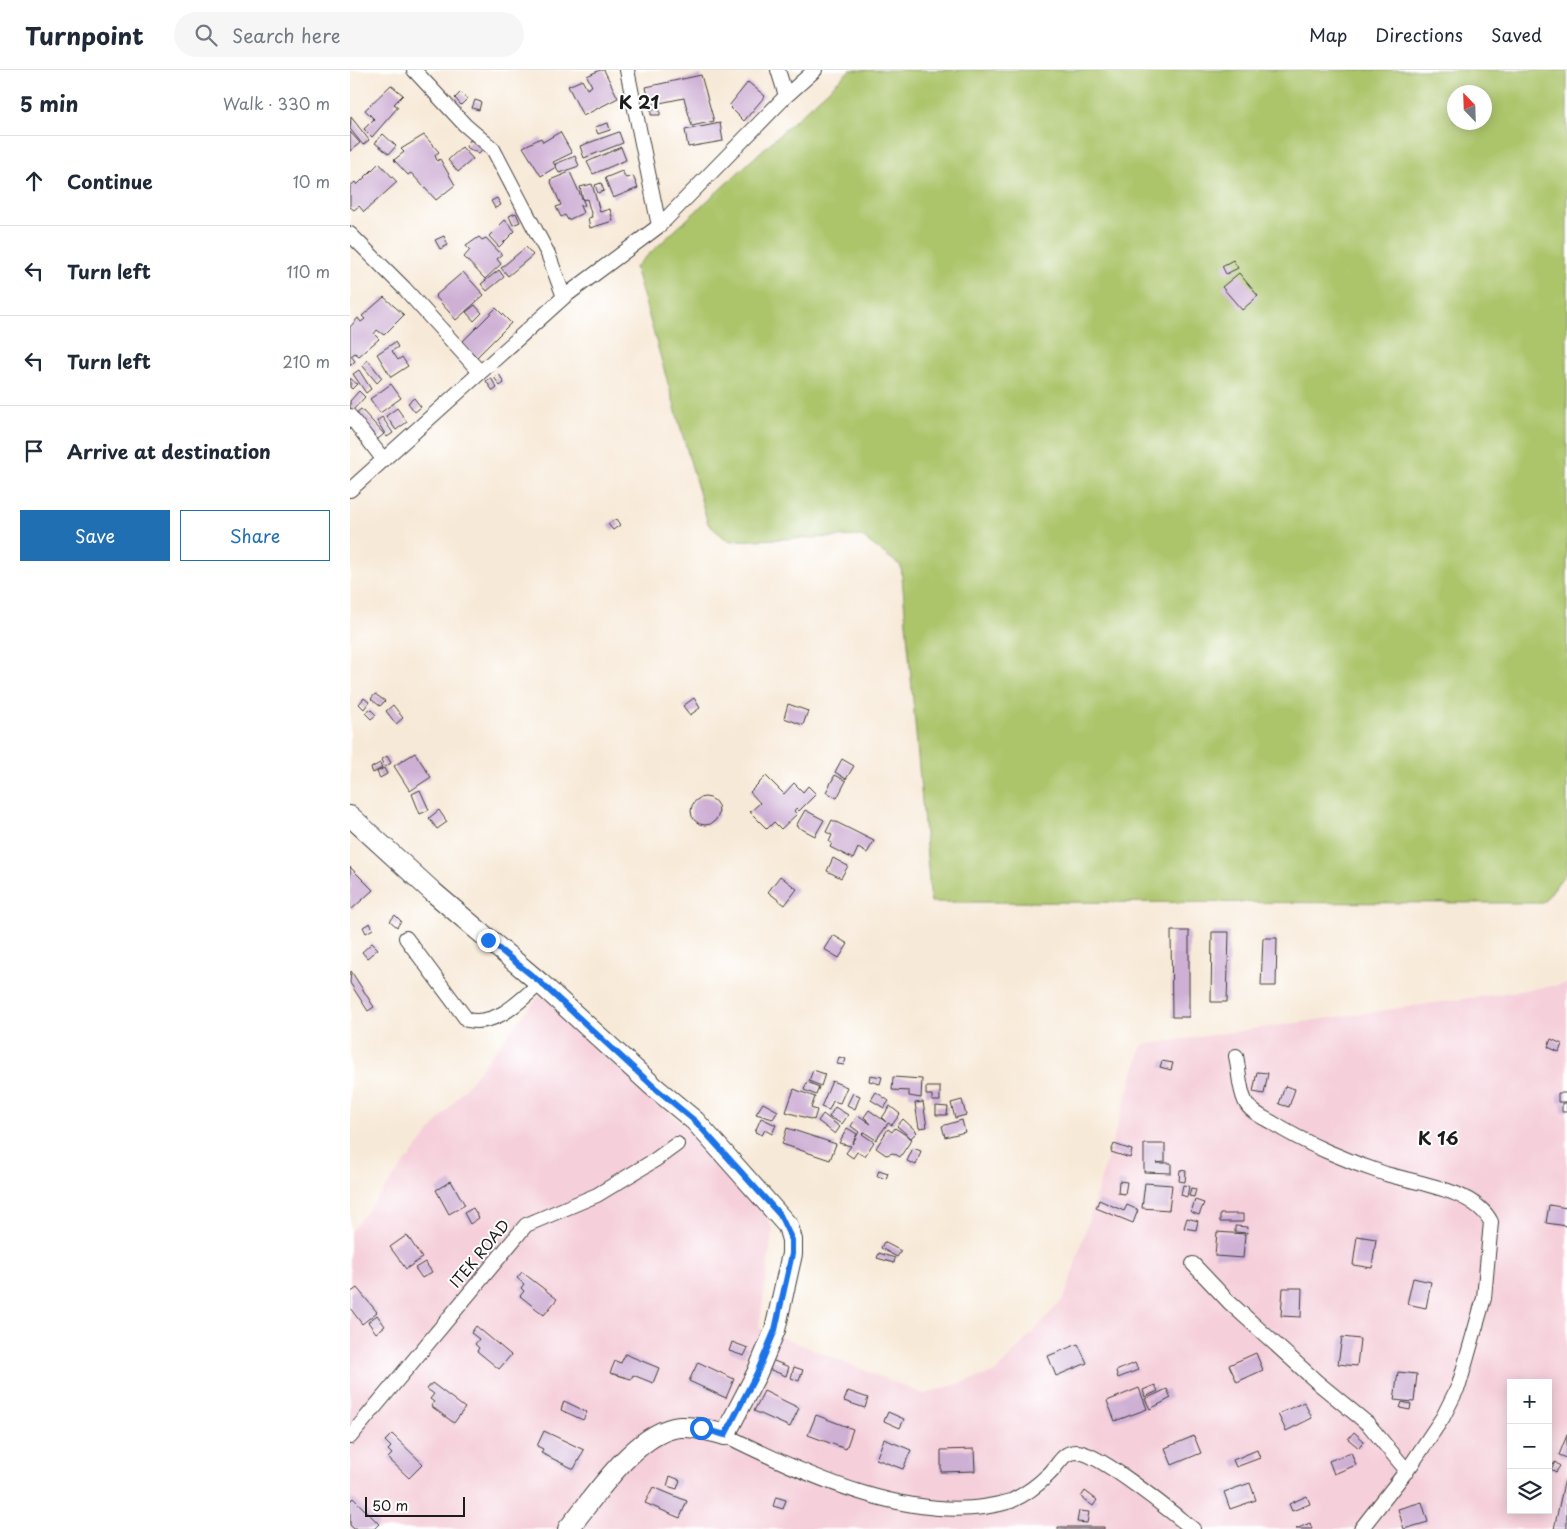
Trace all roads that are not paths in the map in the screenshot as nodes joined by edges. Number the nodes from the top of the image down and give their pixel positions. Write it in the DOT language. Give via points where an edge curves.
graph roads {
  1 [pos="414,70"];
  2 [pos="627,70"];
  3 [pos="778,70"];
  4 [pos="815,70"];
  5 [pos="786,96"];
  6 [pos="658,226"];
  7 [pos="350,234"];
  8 [pos="564,297"];
  9 [pos="479,371"];
  10 [pos="350,416"];
  11 [pos="383,460"];
  12 [pos="350,490"];
  13 [pos="350,816"];
  14 [pos="406,938"];
  15 [pos="540,982"];
  16 [pos="1236,1056"];
  17 [pos="677,1144"];
  18 [pos="1193,1264"];
  19 [pos="725,1435"];
  20 [pos="350,1437"];
  21 [pos="1408,1471"];
  22 [pos="568,1529"];
  23 [pos="1193,1529"];
  24 [pos="1361,1529"];
  1 -- 8 [label="street" via="465,125 493,149 548,254"];
  2 -- 6 [label="street"];
  3 -- 5 [label="street"];
  4 -- 5 [label="street"];
  5 -- 6 [label="street"];
  6 -- 8 [label="street"];
  7 -- 9 [label="street"];
  8 -- 9 [label="street"];
  9 -- 11 [label="street"];
  10 -- 11 [label="street"];
  11 -- 12 [label="street"];
  13 -- 15 [label="street" via="446,904"];
  14 -- 15 [label="street" via="467,1020 493,1020"];
  15 -- 19 [label="street" via="695,1121 788,1226 792,1254 775,1330"];
  16 -- 21 [label="street" via="1245,1102 1264,1118 1317,1146 1386,1174 1424,1182 1469,1201 1483,1210 1492,1222 1484,1298 1459,1385 1443,1417"];
  17 -- 20 [label="street, ITEK ROAD" via="597,1194 526,1225"];
  18 -- 21 [label="street" via="1229,1302 1368,1424"];
  19 -- 22 [label="street" via="701,1428 679,1427 659,1433 620,1467"];
  19 -- 23 [label="street" via="845,1492 898,1508 968,1513 994,1508 1018,1498 1048,1476 1066,1455 1075,1451 1085,1453 1108,1466"];
  21 -- 24 [label="street"];
}
